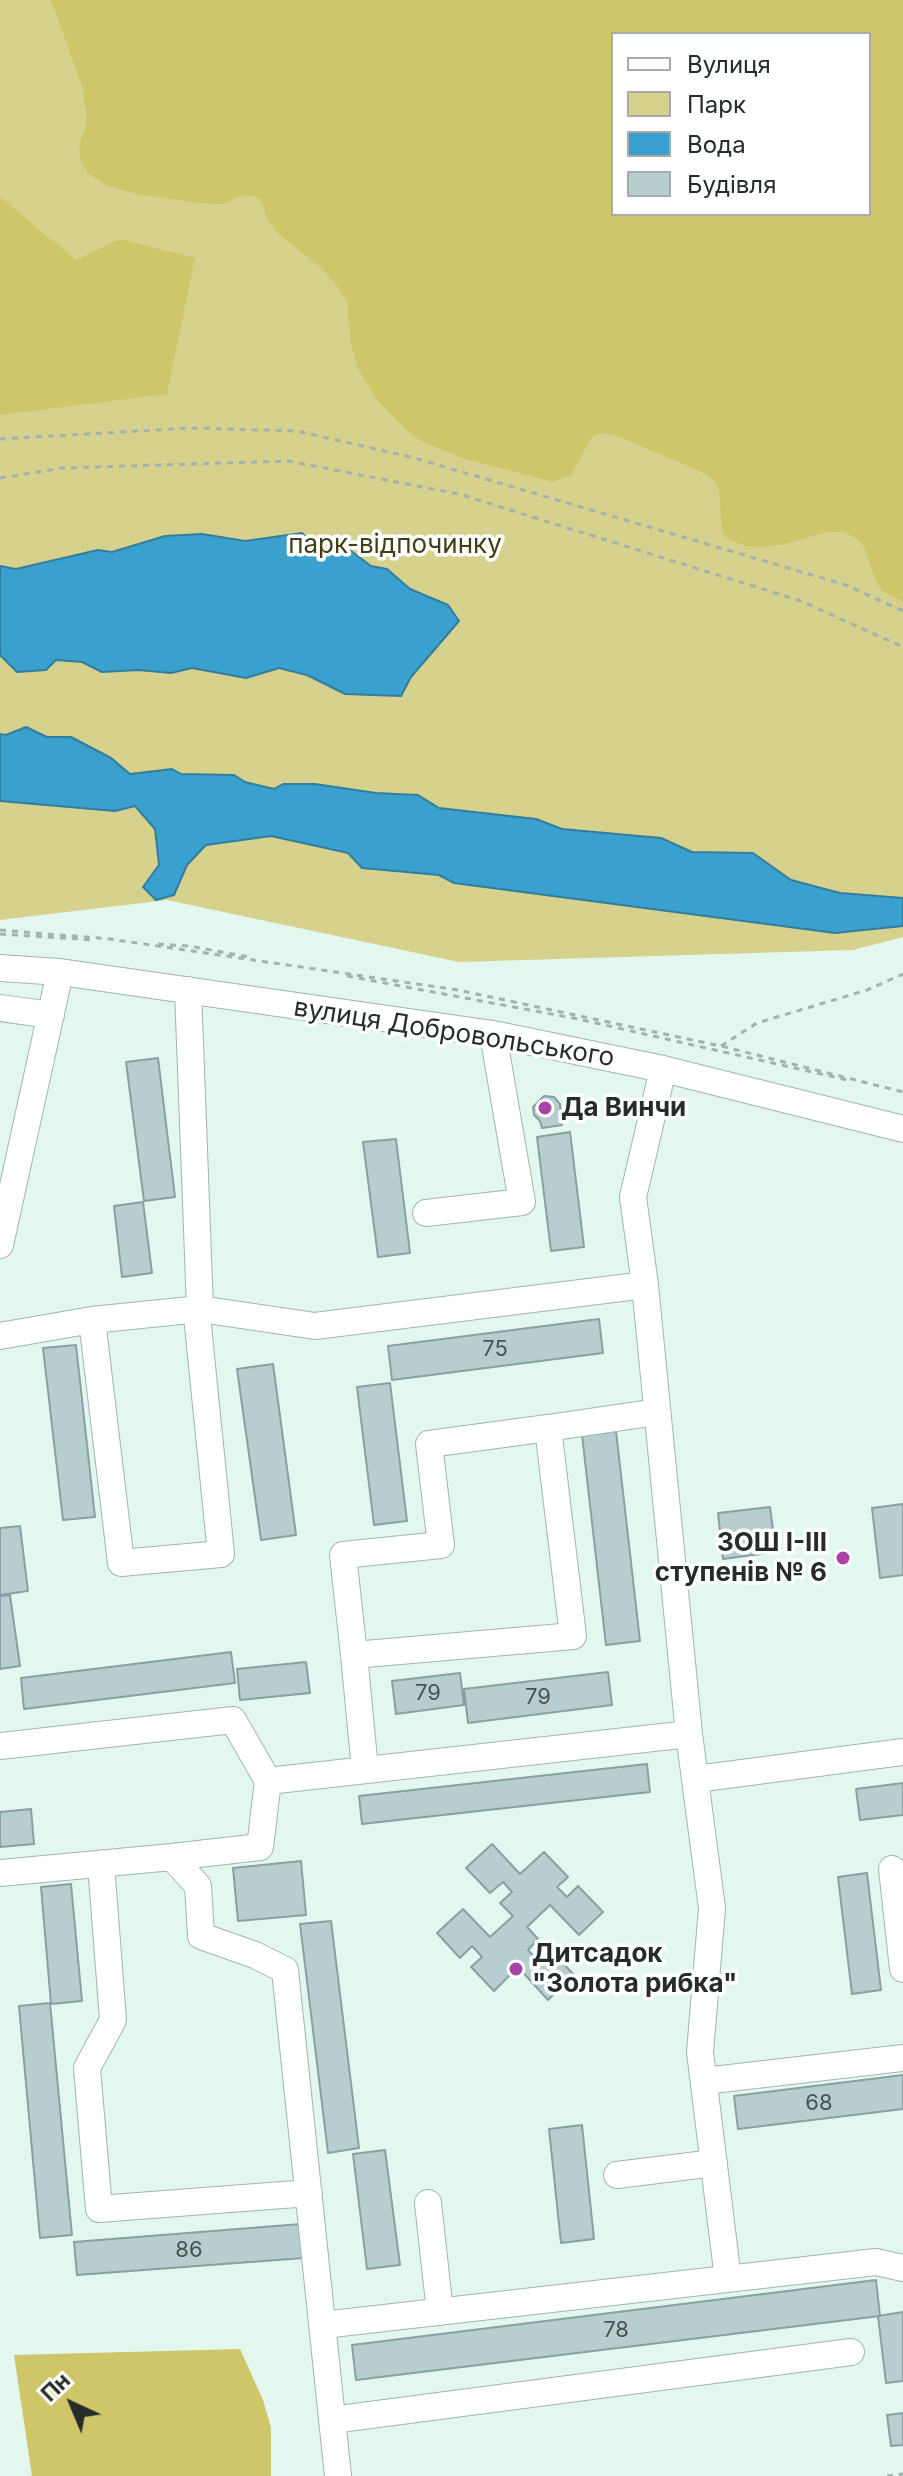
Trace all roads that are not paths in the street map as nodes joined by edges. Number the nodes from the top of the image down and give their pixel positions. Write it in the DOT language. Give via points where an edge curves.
graph roads {
  1 [pos="0,968"];
  2 [pos="60,972"];
  3 [pos="188,990"];
  4 [pos="0,1008"];
  5 [pos="51,1015"];
  6 [pos="493,1034"];
  7 [pos="663,1069"];
  8 [pos="903,1129"];
  9 [pos="426,1213"];
  10 [pos="0,1245"];
  11 [pos="645,1285"];
  12 [pos="200,1309"];
  13 [pos="92,1320"];
  14 [pos="0,1336"];
  15 [pos="657,1412"];
  16 [pos="548,1428"];
  17 [pos="354,1655"];
  18 [pos="689,1734"];
  19 [pos="0,1746"];
  20 [pos="903,1752"];
  21 [pos="365,1770"];
  22 [pos="696,1779"];
  23 [pos="268,1781"];
  24 [pos="172,1857"];
  25 [pos="101,1864"];
  26 [pos="892,1869"];
  27 [pos="0,1873"];
  28 [pos="903,1969"];
  29 [pos="903,2058"];
  30 [pos="704,2081"];
  31 [pos="714,2163"];
  32 [pos="617,2175"];
  33 [pos="309,2193"];
  34 [pos="428,2203"];
  35 [pos="903,2268"];
  36 [pos="728,2279"];
  37 [pos="440,2312"];
  38 [pos="323,2325"];
  39 [pos="851,2352"];
  40 [pos="332,2420"];
  41 [pos="338,2476"];
  1 -- 2 [label="street, вулиця Добровольського"];
  2 -- 3 [label="street, вулиця Добровольського"];
  2 -- 5 [label="street"];
  3 -- 6 [label="street, вулиця Добровольського"];
  3 -- 12 [label="street"];
  4 -- 5 [label="street"];
  5 -- 10 [label="street"];
  6 -- 7 [label="street, вулиця Добровольського"];
  6 -- 9 [label="street" via="522,1202"];
  7 -- 8 [label="street, вулиця Добровольського"];
  7 -- 11 [label="street" via="633,1197"];
  11 -- 12 [label="street" via="315,1326"];
  11 -- 15 [label="street"];
  12 -- 13 [label="street"];
  12 -- 13 [label="street" via="221,1554 121,1563"];
  13 -- 14 [label="street"];
  15 -- 16 [label="street"];
  15 -- 18 [label="street"];
  16 -- 17 [label="street" via="429,1444 441,1545 343,1555"];
  16 -- 17 [label="street" via="573,1636"];
  17 -- 21 [label="street"];
  18 -- 21 [label="street"];
  18 -- 22 [label="street"];
  19 -- 23 [label="street" via="233,1720"];
  20 -- 22 [label="street"];
  21 -- 23 [label="street"];
  22 -- 30 [label="street" via="712,1908 700,2052"];
  23 -- 24 [label="street" via="260,1847"];
  24 -- 25 [label="street"];
  24 -- 33 [label="street" via="198,1886 201,1936 285,1970"];
  25 -- 27 [label="street"];
  25 -- 33 [label="street" via="113,2020 87,2068 99,2209"];
  26 -- 28 [label="street"];
  29 -- 30 [label="street"];
  30 -- 31 [label="street"];
  31 -- 32 [label="street"];
  31 -- 36 [label="street"];
  33 -- 38 [label="street"];
  34 -- 37 [label="street"];
  35 -- 36 [label="street" via="876,2262"];
  36 -- 37 [label="street"];
  37 -- 38 [label="street"];
  38 -- 40 [label="street"];
  39 -- 40 [label="street"];
  40 -- 41 [label="street"];
}
